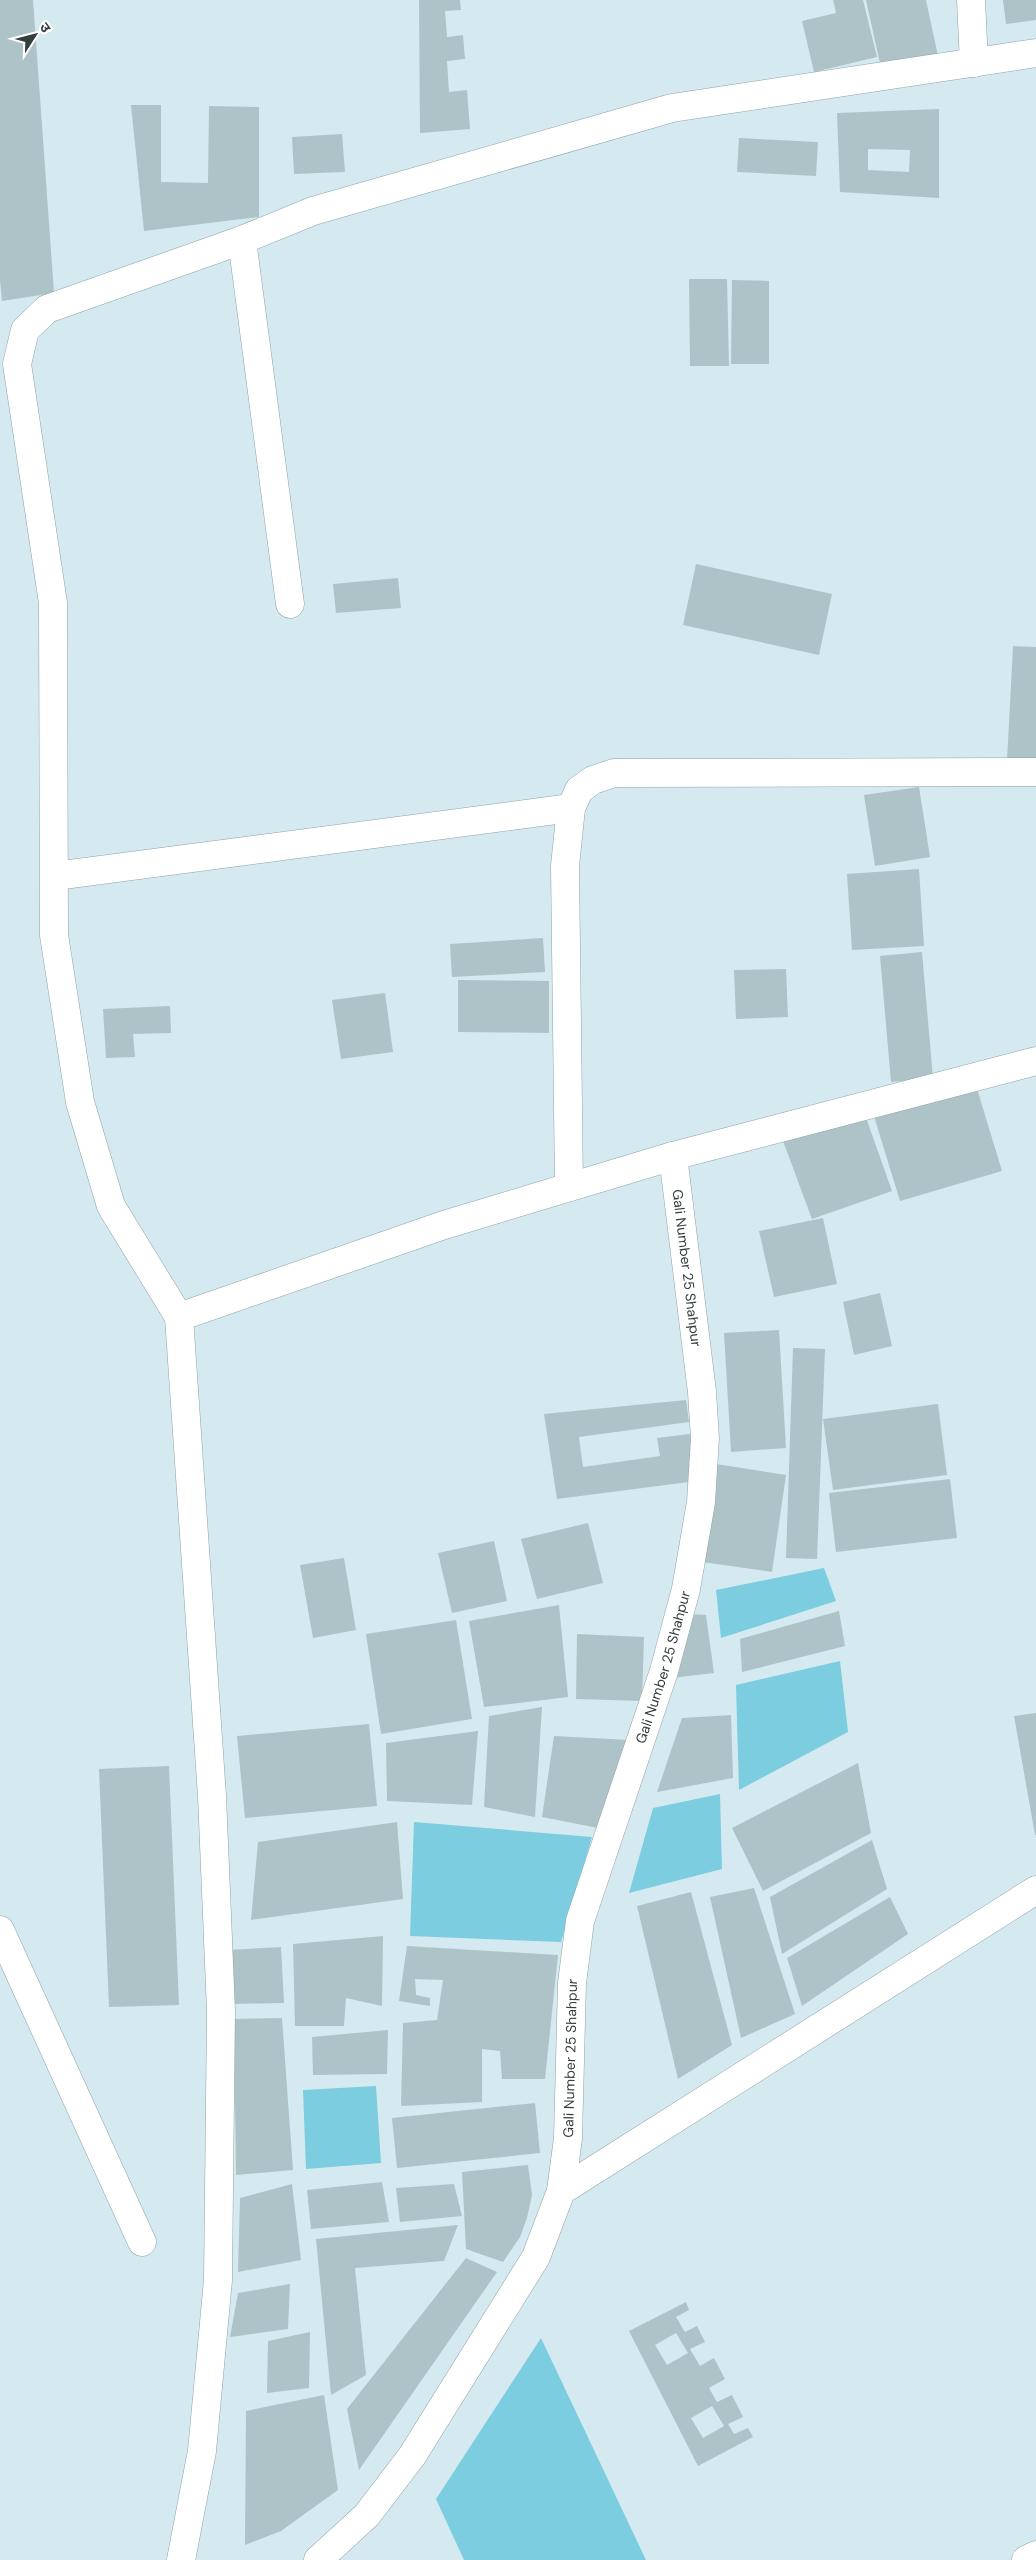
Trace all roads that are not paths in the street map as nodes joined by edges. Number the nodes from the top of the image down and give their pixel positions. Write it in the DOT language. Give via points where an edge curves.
graph roads {
  1 [pos="971,0"];
  2 [pos="1036,53"];
  3 [pos="974,63"];
  4 [pos="242,240"];
  5 [pos="290,604"];
  6 [pos="1036,772"];
  7 [pos="570,808"];
  8 [pos="55,876"];
  9 [pos="1036,1061"];
  10 [pos="673,1156"];
  11 [pos="569,1187"];
  12 [pos="179,1316"];
  13 [pos="1036,1890"];
  14 [pos="0,1930"];
  15 [pos="562,2180"];
  16 [pos="142,2242"];
  17 [pos="1036,2555"];
  18 [pos="181,2560"];
  19 [pos="318,2560"];
  20 [pos="1026,2560"];
  1 -- 3 [label="street"];
  2 -- 3 [label="street"];
  3 -- 4 [label="street" via="672,108 313,211"];
  4 -- 5 [label="street"];
  4 -- 8 [label="street" via="47,309 25,330 17,364 53,603"];
  6 -- 7 [label="street" via="614,773 593,780 579,790"];
  7 -- 8 [label="street"];
  7 -- 11 [label="street" via="565,866"];
  8 -- 12 [label="street" via="54,934 80,1102 111,1206"];
  9 -- 10 [label="street"];
  10 -- 11 [label="street"];
  10 -- 15 [label="street, Gali Number 25 Shahpur" via="702,1392 705,1438 701,1502 686,1589 664,1671 580,1921 572,1983 568,2138"];
  11 -- 12 [label="street" via="444,1225"];
  12 -- 18 [label="street" via="212,1796 221,2011 218,2280 202,2451"];
  13 -- 15 [label="street"];
  14 -- 16 [label="street"];
  15 -- 19 [label="street, Gali Number 25 Shahpur" via="536,2257 412,2456 367,2516"];
  17 -- 20 [label="street"];
}
